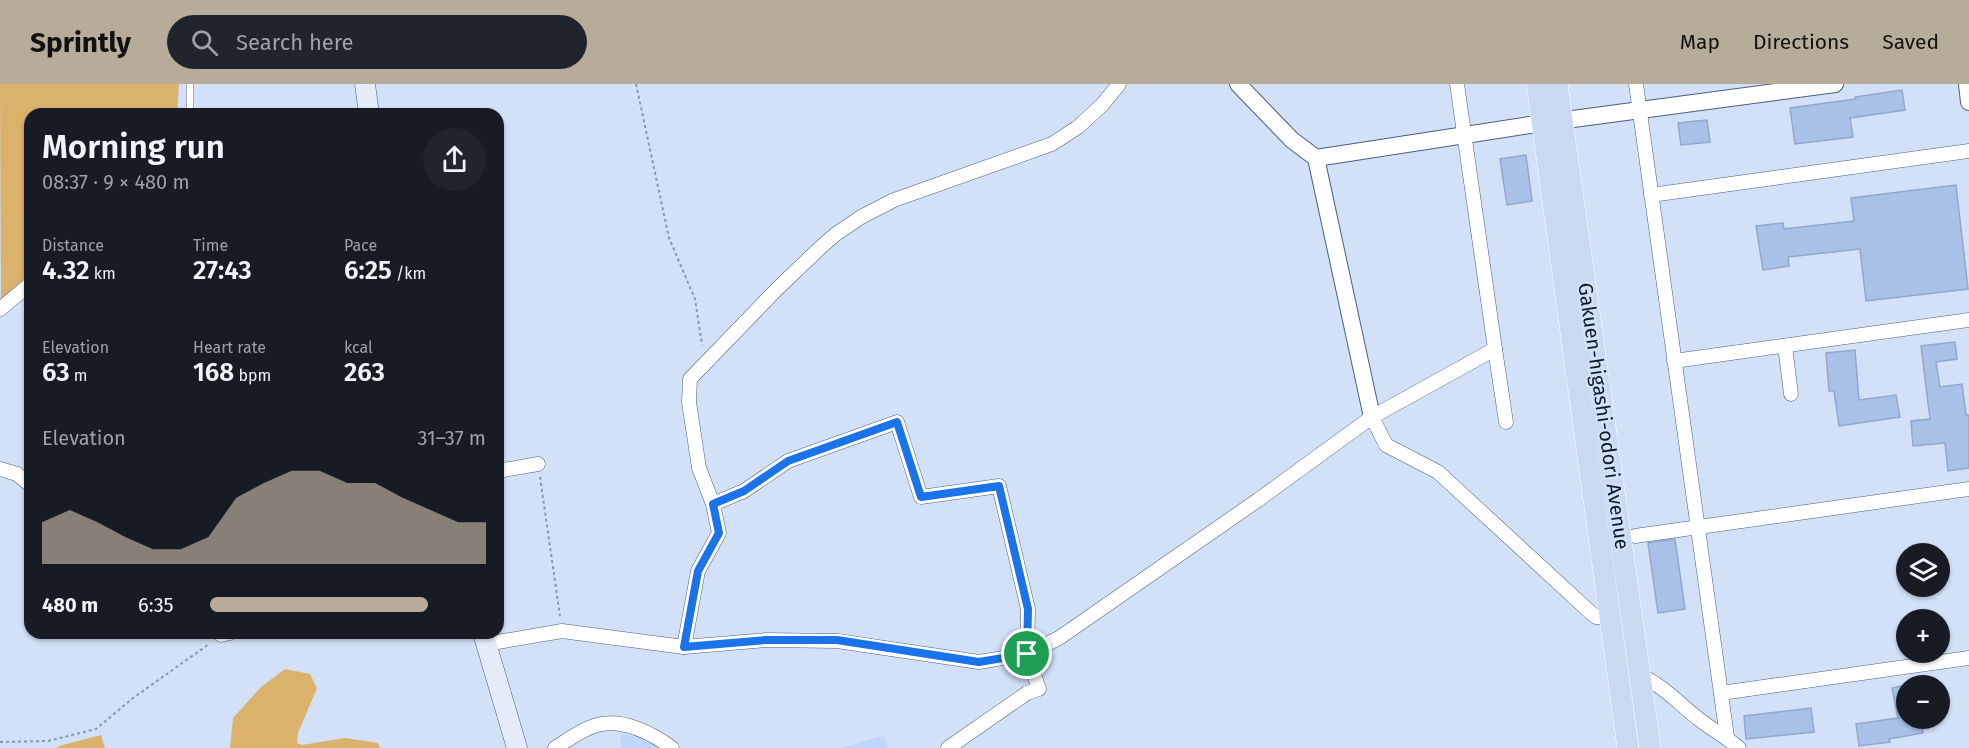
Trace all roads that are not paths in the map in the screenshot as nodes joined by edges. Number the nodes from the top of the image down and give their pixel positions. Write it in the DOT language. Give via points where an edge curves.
graph roads {
  1 [pos="190,84"];
  2 [pos="365,84"];
  3 [pos="1119,84"];
  4 [pos="1238,84"];
  5 [pos="1457,84"];
  6 [pos="1538,84"];
  7 [pos="1557,84"];
  8 [pos="1636,84"];
  9 [pos="1835,84"];
  10 [pos="1967,84"];
  11 [pos="1969,102"];
  12 [pos="190,108"];
  13 [pos="368,108"];
  14 [pos="1640,110"];
  15 [pos="1552,121"];
  16 [pos="1464,135"];
  17 [pos="1969,151"];
  18 [pos="1316,158"];
  19 [pos="1652,195"];
  20 [pos="24,289"];
  21 [pos="0,309"];
  22 [pos="1969,320"];
  23 [pos="1785,346"];
  24 [pos="1495,349"];
  25 [pos="1674,361"];
  26 [pos="1791,394"];
  27 [pos="1372,417"];
  28 [pos="1506,422"];
  29 [pos="538,464"];
  30 [pos="0,469"];
  31 [pos="504,470"];
  32 [pos="24,480"];
  33 [pos="1969,489"];
  34 [pos="713,504"];
  35 [pos="1698,527"];
  36 [pos="1635,536"];
  37 [pos="1610,618"];
  38 [pos="504,637"];
  39 [pos="484,639"];
  40 [pos="684,647"];
  41 [pos="1027,654"];
  42 [pos="1969,658"];
  43 [pos="1640,675"];
  44 [pos="1720,693"];
  45 [pos="1726,737"];
  46 [pos="517,748"];
  47 [pos="555,748"];
  48 [pos="672,748"];
  49 [pos="948,748"];
  50 [pos="1628,748"];
  51 [pos="1650,748"];
  52 [pos="1738,748"];
  1 -- 12 [label="lane"];
  2 -- 13 [label="main road"];
  3 -- 34 [label="street" via="1078,127 1052,144 894,200 861,217 822,246 705,363 690,379 689,402 699,468"];
  4 -- 18 [label="street" via="1292,140"];
  5 -- 16 [label="street"];
  6 -- 15 [label="main road, Gakuen-higashi-odori Avenue"];
  7 -- 15 [label="main road, Gakuen-higashi-odori Avenue"];
  8 -- 14 [label="street"];
  9 -- 14 [label="street"];
  10 -- 11 [label="street"];
  14 -- 15 [label="street"];
  14 -- 19 [label="street"];
  15 -- 16 [label="street"];
  15 -- 37 [label="main road, Gakuen-higashi-odori Avenue"];
  15 -- 43 [label="main road, Gakuen-higashi-odori Avenue" via="1596,349"];
  16 -- 18 [label="street"];
  16 -- 24 [label="street"];
  17 -- 19 [label="street"];
  18 -- 27 [label="street"];
  19 -- 25 [label="street"];
  20 -- 21 [label="street"];
  22 -- 23 [label="street"];
  23 -- 25 [label="street"];
  23 -- 26 [label="street"];
  24 -- 27 [label="street"];
  24 -- 28 [label="street"];
  25 -- 35 [label="street"];
  27 -- 37 [label="street" via="1386,445 1438,472 1590,612 1596,617"];
  27 -- 41 [label="street" via="1059,638"];
  29 -- 31 [label="street"];
  30 -- 32 [label="street"];
  33 -- 35 [label="street"];
  34 -- 40 [label="street" via="719,533 698,571"];
  34 -- 41 [label="street" via="744,491 788,461 897,422 921,497 999,486 1028,609"];
  35 -- 36 [label="street"];
  35 -- 44 [label="street"];
  37 -- 50 [label="main road, Gakuen-higashi-odori Avenue"];
  38 -- 40 [label="street" via="562,631"];
  39 -- 46 [label="main road"];
  40 -- 41 [label="street" via="766,640 837,640 979,662"];
  41 -- 49 [label="street" via="1039,689"];
  42 -- 44 [label="street"];
  43 -- 45 [label="street" via="1655,682"];
  43 -- 51 [label="main road, Gakuen-higashi-odori Avenue"];
  44 -- 45 [label="street"];
  45 -- 52 [label="street"];
  47 -- 48 [label="street" via="595,725 609,722 631,726"];
}
